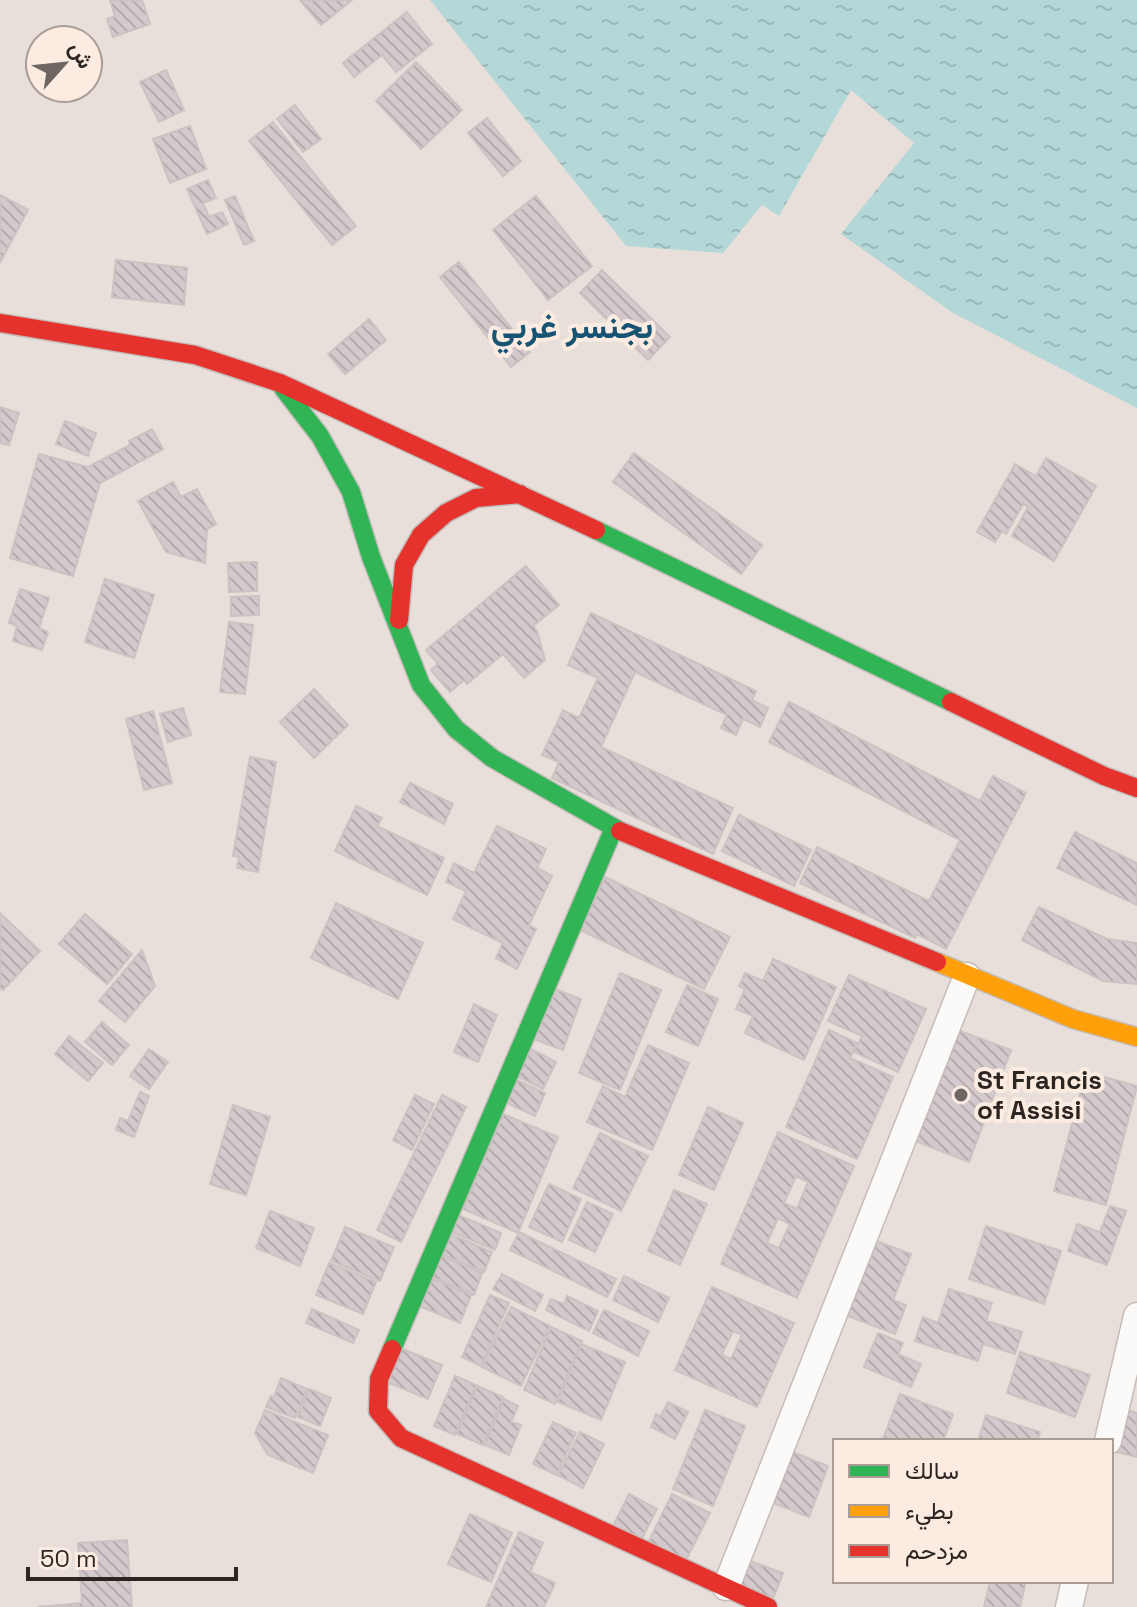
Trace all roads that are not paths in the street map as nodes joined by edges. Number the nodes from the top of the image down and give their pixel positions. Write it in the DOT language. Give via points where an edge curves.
graph roads {
  1 [pos="0,323"];
  2 [pos="280,383"];
  3 [pos="521,494"];
  4 [pos="398,629"];
  5 [pos="1137,788"];
  6 [pos="614,828"];
  7 [pos="967,976"];
  8 [pos="1137,1037"];
  9 [pos="1137,1316"];
  10 [pos="1108,1439"];
  11 [pos="1075,1583"];
  12 [pos="726,1587"];
  13 [pos="768,1607"];
  14 [pos="1069,1607"];
  1 -- 2 [label="main road" via="195,355"];
  2 -- 3 [label="main road"];
  2 -- 4 [label="main road" via="320,436 351,492"];
  3 -- 4 [label="main road" via="476,498 446,513 421,535 404,565"];
  3 -- 5 [label="main road"];
  4 -- 6 [label="main road" via="421,685 456,729 492,758"];
  6 -- 7 [label="main road"];
  6 -- 12 [label="main road" via="379,1379 378,1411 401,1438"];
  7 -- 8 [label="main road" via="1073,1019"];
  7 -- 12 [label="street"];
  9 -- 10 [label="street"];
  11 -- 14 [label="street"];
  12 -- 13 [label="main road"];
}
